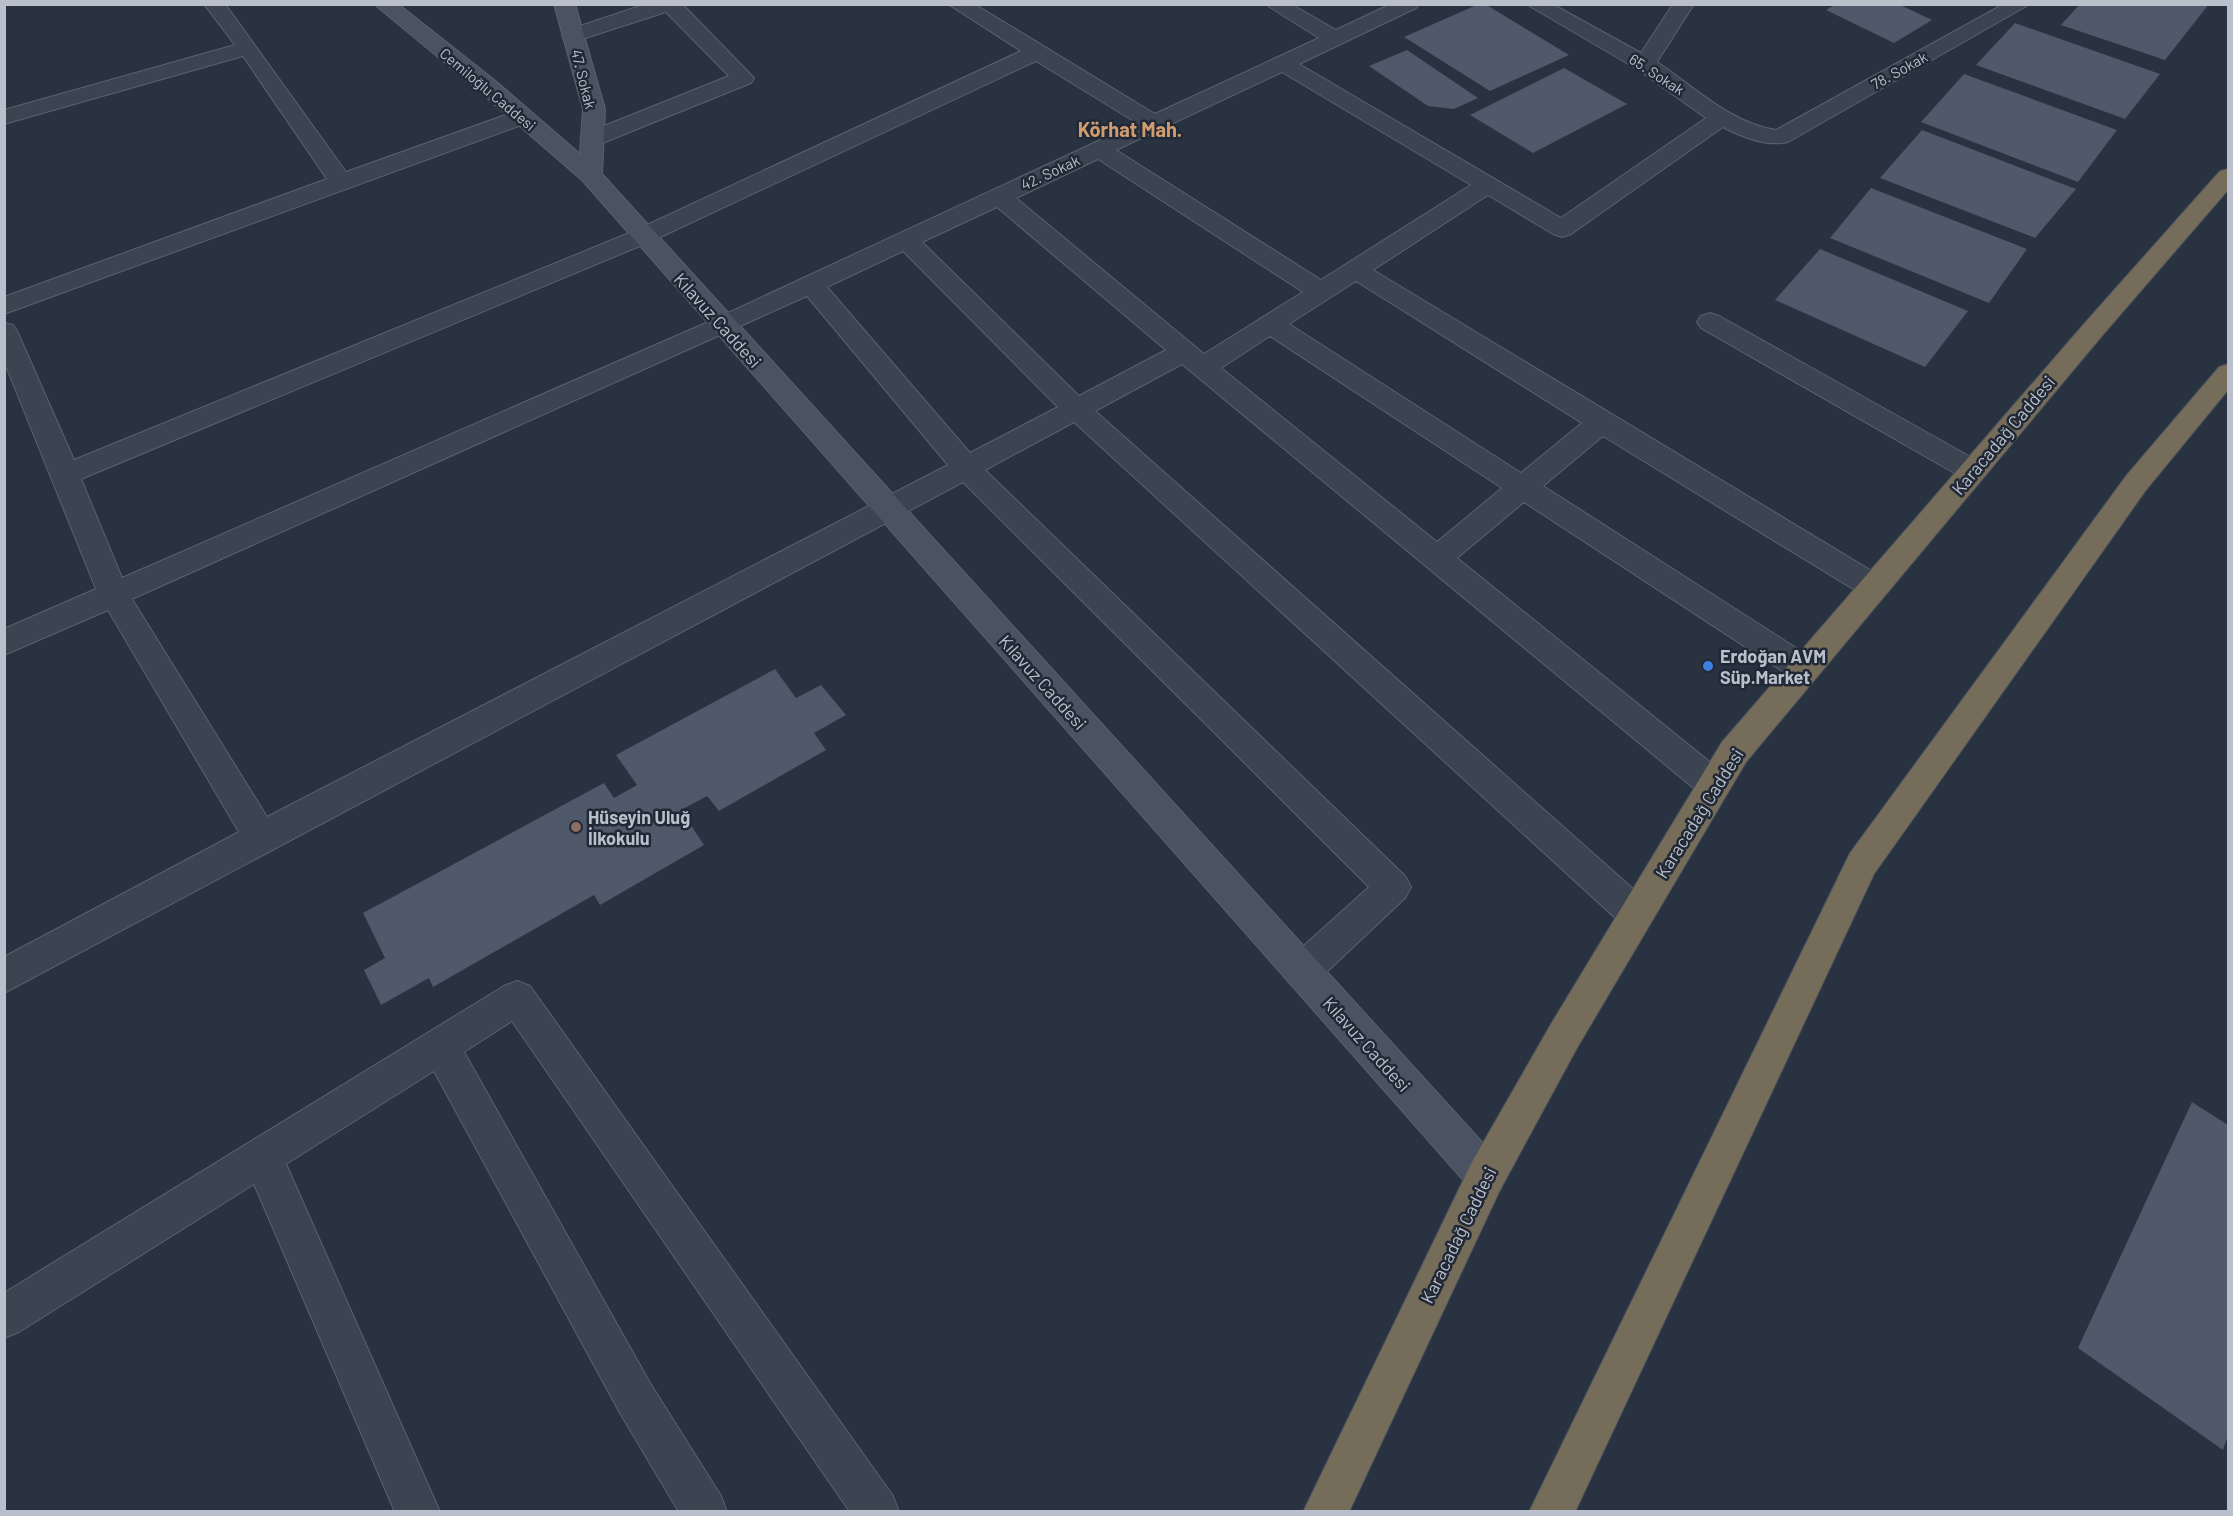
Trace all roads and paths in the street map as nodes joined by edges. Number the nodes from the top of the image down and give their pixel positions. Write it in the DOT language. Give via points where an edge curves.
graph roads {
  1 [pos="214,4"];
  2 [pos="384,4"];
  3 [pos="564,4"];
  4 [pos="669,4"];
  5 [pos="958,4"];
  6 [pos="1005,4"];
  7 [pos="1275,4"];
  8 [pos="1409,4"];
  9 [pos="1536,4"];
  10 [pos="1684,4"];
  11 [pos="2020,4"];
  12 [pos="980,18"];
  13 [pos="573,36"];
  14 [pos="1334,38"];
  15 [pos="248,48"];
  16 [pos="1037,52"];
  17 [pos="1282,63"];
  18 [pos="1645,64"];
  19 [pos="4,117"];
  20 [pos="522,117"];
  21 [pos="1721,118"];
  22 [pos="1154,123"];
  23 [pos="1780,137"];
  24 [pos="592,139"];
  25 [pos="1098,149"];
  26 [pos="2229,176"];
  27 [pos="594,181"];
  28 [pos="341,182"];
  29 [pos="1488,185"];
  30 [pos="999,195"];
  31 [pos="643,236"];
  32 [pos="906,240"];
  33 [pos="1356,270"];
  34 [pos="811,284"];
  35 [pos="1321,292"];
  36 [pos="4,306"];
  37 [pos="1710,322"];
  38 [pos="1270,324"];
  39 [pos="723,326"];
  40 [pos="4,331"];
  41 [pos="1194,359"];
  42 [pos="2229,374"];
  43 [pos="1076,409"];
  44 [pos="1601,422"];
  45 [pos="966,468"];
  46 [pos="1973,471"];
  47 [pos="66,474"];
  48 [pos="1521,488"];
  49 [pos="889,510"];
  50 [pos="1437,558"];
  51 [pos="1874,587"];
  52 [pos="114,595"];
  53 [pos="4,643"];
  54 [pos="1804,669"];
  55 [pos="1714,785"];
  56 [pos="261,837"];
  57 [pos="1636,914"];
  58 [pos="1302,971"];
  59 [pos="4,976"];
  60 [pos="440,1045"];
  61 [pos="262,1156"];
  62 [pos="1486,1176"];
  63 [pos="4,1317"];
  64 [pos="418,1512"];
  65 [pos="705,1512"];
  66 [pos="877,1512"];
  67 [pos="1325,1512"];
  68 [pos="1551,1512"];
  1 -- 15 [label="street"];
  2 -- 20 [label="street, Cemiloğlu Caddesi"];
  3 -- 13 [label="street, 47. Sokak"];
  4 -- 13 [label="street"];
  4 -- 24 [label="street" via="743,78"];
  5 -- 12 [label="street"];
  6 -- 12 [label="street"];
  7 -- 14 [label="street"];
  8 -- 14 [label="street, 42. Sokak"];
  9 -- 18 [label="street, 65. Sokak"];
  10 -- 18 [label="street"];
  11 -- 23 [label="street, 78. Sokak"];
  12 -- 16 [label="street"];
  13 -- 24 [label="street, 47. Sokak" via="594,109"];
  14 -- 17 [label="street, 42. Sokak"];
  15 -- 19 [label="street"];
  15 -- 28 [label="street"];
  16 -- 22 [label="street"];
  16 -- 31 [label="street"];
  17 -- 22 [label="street, 42. Sokak"];
  17 -- 29 [label="street"];
  18 -- 21 [label="street, 65. Sokak"];
  20 -- 27 [label="street, Cemiloğlu Caddesi"];
  20 -- 28 [label="street"];
  21 -- 23 [label="street, 65. Sokak" via="1762,136"];
  21 -- 29 [label="street" via="1562,229"];
  22 -- 25 [label="street, 42. Sokak"];
  24 -- 27 [label="street, 47. Sokak"];
  25 -- 30 [label="street, 42. Sokak"];
  25 -- 35 [label="street"];
  26 -- 46 [label="highway, Karacadağ Caddesi"];
  27 -- 31 [label="street, Kılavuz Caddesi"];
  28 -- 36 [label="street"];
  29 -- 33 [label="street"];
  30 -- 32 [label="street, 42. Sokak"];
  30 -- 41 [label="street"];
  31 -- 39 [label="street, Kılavuz Caddesi"];
  31 -- 47 [label="street"];
  32 -- 34 [label="street, 42. Sokak"];
  32 -- 43 [label="street"];
  33 -- 35 [label="street"];
  33 -- 44 [label="street"];
  34 -- 39 [label="street, 42. Sokak"];
  34 -- 45 [label="street"];
  35 -- 38 [label="street"];
  37 -- 46 [label="street"];
  38 -- 41 [label="street"];
  38 -- 48 [label="street"];
  39 -- 49 [label="street, Kılavuz Caddesi"];
  39 -- 52 [label="street, 42. Sokak"];
  40 -- 47 [label="street"];
  41 -- 43 [label="street"];
  41 -- 50 [label="street"];
  42 -- 68 [label="highway" via="2136,483 1863,864"];
  43 -- 45 [label="street"];
  43 -- 57 [label="street"];
  44 -- 48 [label="street"];
  44 -- 51 [label="street"];
  45 -- 49 [label="street"];
  45 -- 58 [label="street" via="1393,887"];
  46 -- 51 [label="highway, Karacadağ Caddesi"];
  47 -- 52 [label="street"];
  48 -- 50 [label="street"];
  48 -- 54 [label="street"];
  49 -- 56 [label="street"];
  49 -- 58 [label="street, Kılavuz Caddesi"];
  50 -- 55 [label="street"];
  51 -- 54 [label="highway, Karacadağ Caddesi"];
  52 -- 53 [label="street, 42. Sokak"];
  52 -- 56 [label="street"];
  54 -- 55 [label="highway, Karacadağ Caddesi" via="1734,752"];
  55 -- 57 [label="highway, Karacadağ Caddesi"];
  56 -- 59 [label="street"];
  57 -- 62 [label="highway, Karacadağ Caddesi"];
  58 -- 62 [label="street, Kılavuz Caddesi"];
  60 -- 61 [label="street"];
  60 -- 65 [label="street" via="635,1398"];
  60 -- 66 [label="street" via="517,998"];
  61 -- 63 [label="street"];
  61 -- 64 [label="street"];
  62 -- 67 [label="highway, Karacadağ Caddesi"];
}
